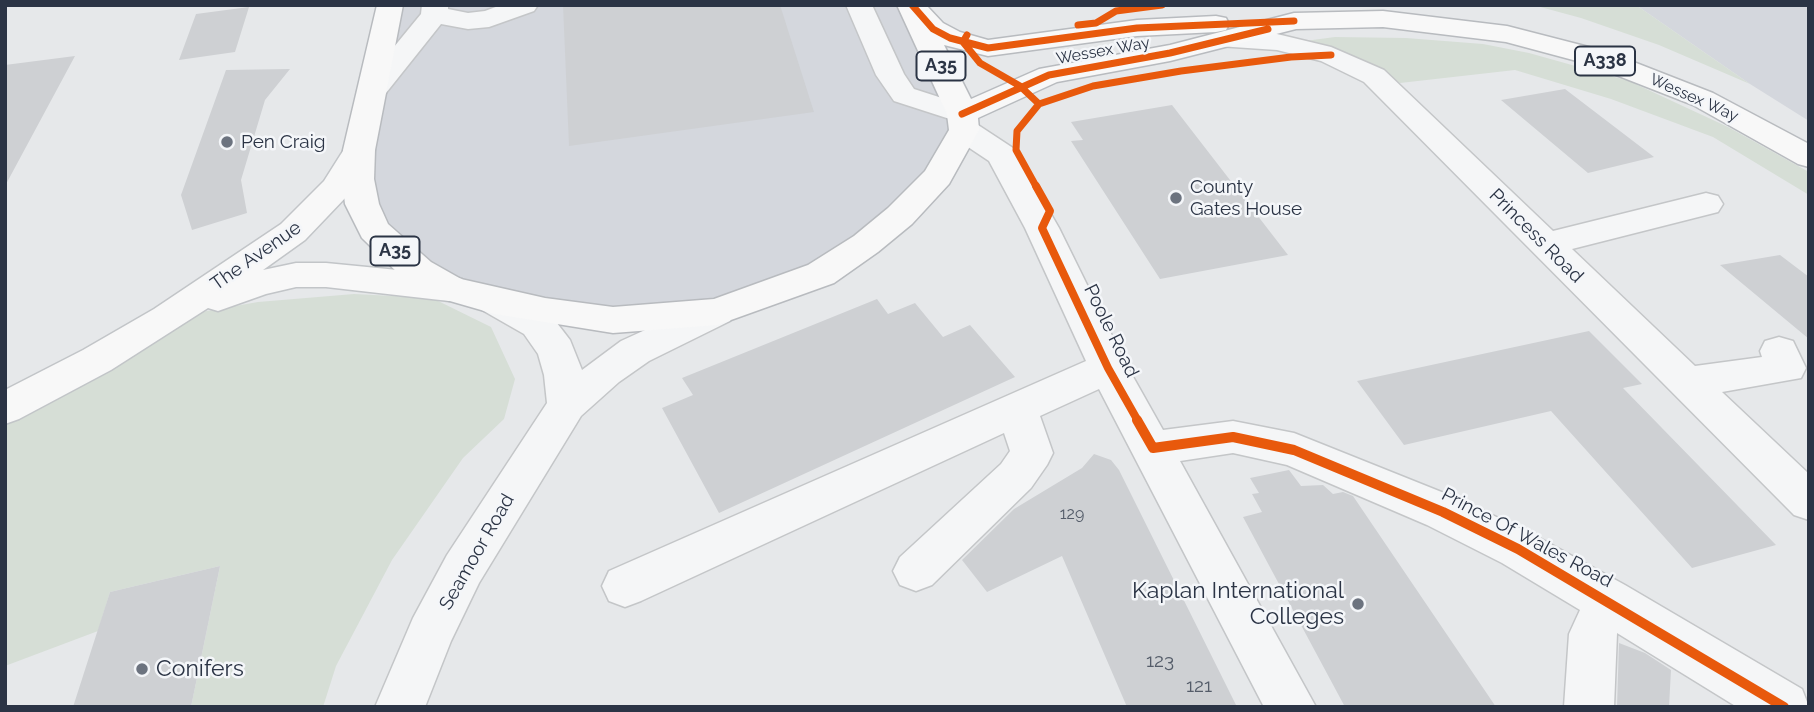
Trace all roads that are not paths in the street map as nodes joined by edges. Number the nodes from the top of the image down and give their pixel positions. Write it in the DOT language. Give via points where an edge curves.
graph roads {
  1 [pos="390,5"];
  2 [pos="525,5"];
  3 [pos="859,5"];
  4 [pos="911,5"];
  5 [pos="435,10"];
  6 [pos="1294,21"];
  7 [pos="1228,40"];
  8 [pos="372,92"];
  9 [pos="963,122"];
  10 [pos="359,150"];
  11 [pos="1809,157"];
  12 [pos="1706,204"];
  13 [pos="1545,244"];
  14 [pos="449,288"];
  15 [pos="495,301"];
  16 [pos="717,312"];
  17 [pos="167,318"];
  18 [pos="1779,351"];
  19 [pos="1108,368"];
  20 [pos="1686,382"];
  21 [pos="567,405"];
  22 [pos="5,408"];
  23 [pos="1017,410"];
  24 [pos="1153,448"];
  25 [pos="1809,502"];
  26 [pos="916,570"];
  27 [pos="625,586"];
  28 [pos="1608,600"];
  29 [pos="400,707"];
  30 [pos="1291,707"];
  31 [pos="1589,707"];
  32 [pos="1784,707"];
  1 -- 8 [label="main road, A35"];
  2 -- 5 [label="street" via="468,21"];
  3 -- 9 [label="street, Poole Road" via="890,75 904,95"];
  4 -- 6 [label="main road, Wessex Way / A338" via="933,29 978,47 1137,28"];
  4 -- 9 [label="main road, A35"];
  5 -- 8 [label="street"];
  6 -- 7 [label="main road, Wessex Way / A338"];
  6 -- 11 [label="main road, Wessex Way / A338" via="1426,22 1547,44 1598,58 1703,99"];
  7 -- 9 [label="main road, Wessex Way / A338" via="1049,75"];
  7 -- 13 [label="street, Princess Road" via="1277,42 1331,55 1374,76"];
  8 -- 10 [label="main road, A35"];
  9 -- 16 [label="main road, A35" via="938,177 866,244 821,274"];
  9 -- 19 [label="street, Poole Road" via="1002,155"];
  10 -- 14 [label="main road, A35" via="362,204 374,230 418,271"];
  10 -- 17 [label="main road, The Avenue" via="307,220"];
  12 -- 13 [label="street"];
  13 -- 20 [label="street, Princess Road"];
  14 -- 15 [label="main road, A35"];
  14 -- 17 [label="main road, The Avenue" via="296,275 259,283"];
  15 -- 16 [label="main road, A35" via="613,320"];
  15 -- 21 [label="street" via="537,324 556,349"];
  16 -- 21 [label="street, Seamoor Road" via="635,351"];
  17 -- 22 [label="main road, The Avenue"];
  18 -- 20 [label="street" via="1787,368"];
  19 -- 23 [label="street"];
  19 -- 24 [label="street, Poole Road"];
  20 -- 25 [label="street, Princess Road"];
  21 -- 29 [label="street, Seamoor Road" via="463,569"];
  23 -- 26 [label="street" via="1032,453 1016,476"];
  23 -- 27 [label="street"];
  24 -- 28 [label="street, Prince Of Wales Road" via="1233,437 1294,450 1443,512"];
  24 -- 30 [label="street, Poole Road"];
  28 -- 31 [label="street" via="1593,634"];
  28 -- 32 [label="street, Prince Of Wales Road"];
}
